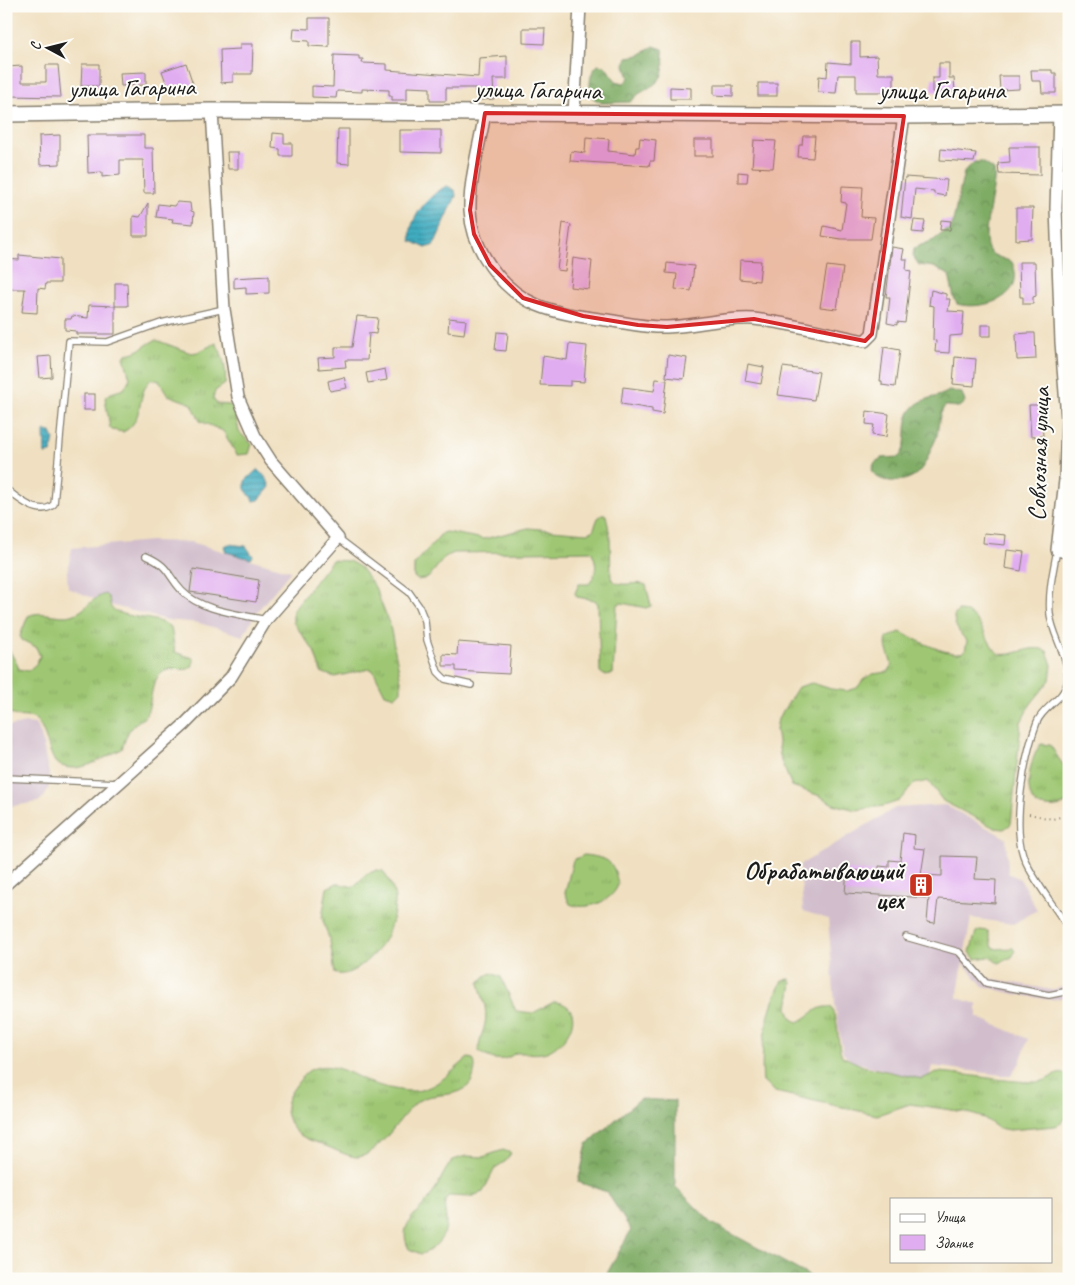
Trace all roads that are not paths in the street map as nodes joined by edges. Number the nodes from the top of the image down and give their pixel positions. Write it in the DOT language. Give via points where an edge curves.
graph roads {
  1 [pos="580,6"];
  2 [pos="212,111"];
  3 [pos="485,113"];
  4 [pos="6,114"];
  5 [pos="574,114"];
  6 [pos="1064,114"];
  7 [pos="904,116"];
  8 [pos="224,309"];
  9 [pos="6,489"];
  10 [pos="338,538"];
  11 [pos="1056,550"];
  12 [pos="1069,553"];
  13 [pos="146,556"];
  14 [pos="266,620"];
  15 [pos="470,685"];
  16 [pos="6,778"];
  17 [pos="120,783"];
  18 [pos="6,884"];
  19 [pos="1069,929"];
  20 [pos="906,937"];
  21 [pos="1069,991"];
  1 -- 5 [label="street"];
  2 -- 3 [label="main road, улица Гагарина"];
  2 -- 4 [label="main road, улица Гагарина"];
  2 -- 8 [label="street"];
  3 -- 5 [label="main road, улица Гагарина"];
  3 -- 7 [label="street" via="470,210 474,234 490,265 523,298 539,306 638,325 667,327 727,319 754,320 865,341 872,334"];
  5 -- 7 [label="main road, улица Гагарина"];
  6 -- 7 [label="main road, улица Гагарина"];
  6 -- 11 [label="street, Совхозная улица" via="1056,208 1067,418 1065,480"];
  8 -- 9 [label="lane" via="161,323 107,342 68,341 54,504 51,508 26,504"];
  8 -- 10 [label="street" via="238,397 255,436 271,461"];
  10 -- 14 [label="street"];
  10 -- 15 [label="lane" via="409,592 425,620 427,640 438,672 445,679"];
  11 -- 12 [label="street"];
  11 -- 19 [label="lane, Совхозная улица" via="1050,615 1063,655 1067,682 1064,690 1038,718 1027,747 1019,839 1023,857"];
  13 -- 14 [label="lane" via="168,569 182,591 202,604"];
  14 -- 17 [label="street" via="231,677 184,726"];
  16 -- 17 [label="lane"];
  17 -- 18 [label="street"];
  20 -- 21 [label="lane" via="959,952 986,983 1050,995"];
}
